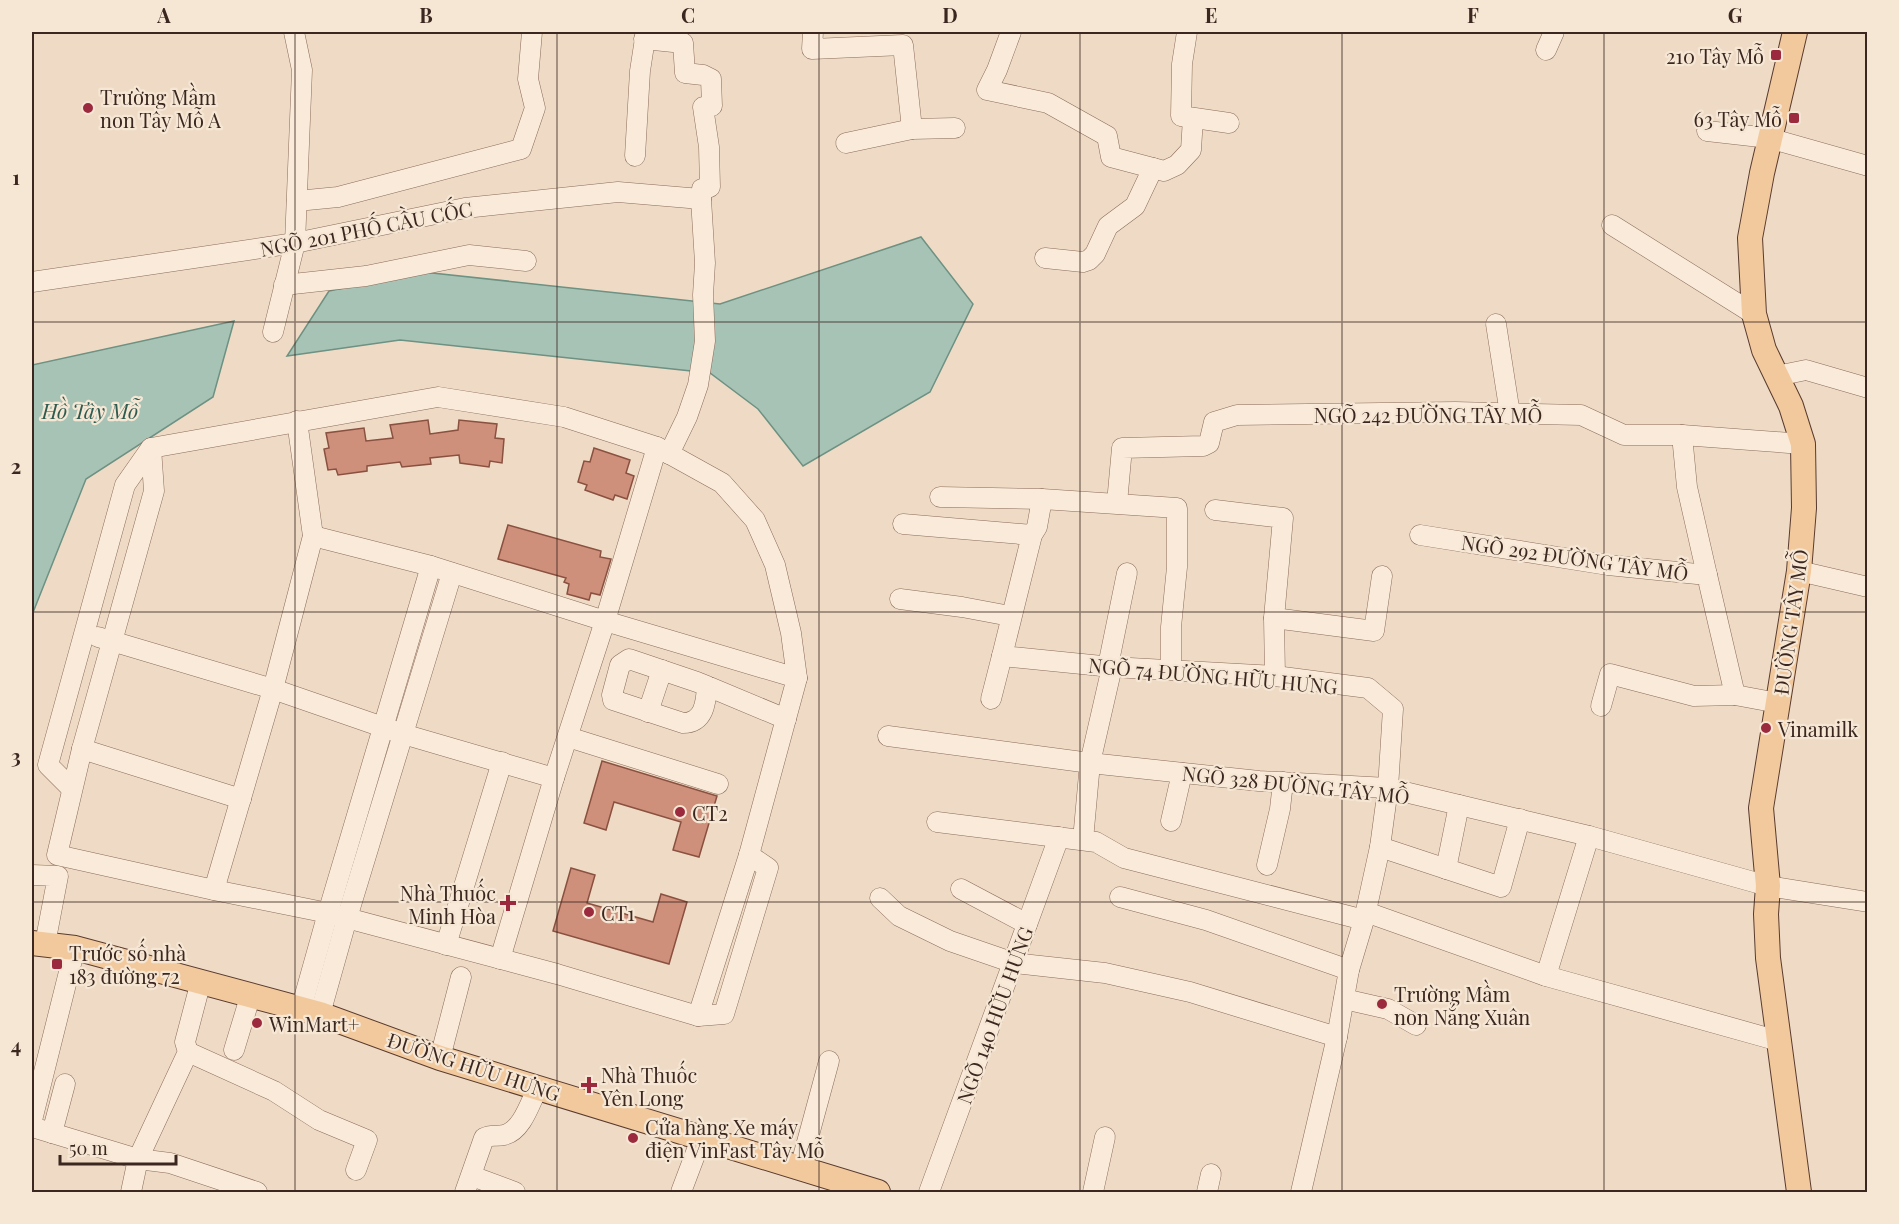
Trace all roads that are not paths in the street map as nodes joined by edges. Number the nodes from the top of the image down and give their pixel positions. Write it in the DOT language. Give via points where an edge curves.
graph roads {
  1 [pos="294,32"];
  2 [pos="532,32"];
  3 [pos="813,32"];
  4 [pos="1011,32"];
  5 [pos="1187,32"];
  6 [pos="1554,32"];
  7 [pos="1795,32"];
  8 [pos="645,35"];
  9 [pos="1546,50"];
  10 [pos="1193,118"];
  11 [pos="1228,123"];
  12 [pos="955,128"];
  13 [pos="912,129"];
  14 [pos="1707,131"];
  15 [pos="1769,138"];
  16 [pos="846,143"];
  17 [pos="635,156"];
  18 [pos="1868,166"];
  19 [pos="1153,168"];
  20 [pos="701,199"];
  21 [pos="297,201"];
  22 [pos="1612,225"];
  23 [pos="295,243"];
  24 [pos="1045,258"];
  25 [pos="526,261"];
  26 [pos="32,282"];
  27 [pos="284,285"];
  28 [pos="1754,314"];
  29 [pos="1496,324"];
  30 [pos="273,332"];
  31 [pos="1777,376"];
  32 [pos="1868,388"];
  33 [pos="1510,414"];
  34 [pos="297,421"];
  35 [pos="1682,435"];
  36 [pos="1803,444"];
  37 [pos="151,448"];
  38 [pos="663,450"];
  39 [pos="940,497"];
  40 [pos="1042,499"];
  41 [pos="1117,503"];
  42 [pos="1215,510"];
  43 [pos="903,524"];
  44 [pos="1032,535"];
  45 [pos="1420,535"];
  46 [pos="313,536"];
  47 [pos="430,566"];
  48 [pos="1799,571"];
  49 [pos="452,573"];
  50 [pos="1127,573"];
  51 [pos="1707,575"];
  52 [pos="1382,576"];
  53 [pos="1868,587"];
  54 [pos="900,599"];
  55 [pos="1011,616"];
  56 [pos="1274,618"];
  57 [pos="605,621"];
  58 [pos="85,632"];
  59 [pos="111,641"];
  60 [pos="1002,656"];
  61 [pos="1110,667"];
  62 [pos="1171,669"];
  63 [pos="662,670"];
  64 [pos="1275,676"];
  65 [pos="797,678"];
  66 [pos="707,686"];
  67 [pos="273,689"];
  68 [pos="1735,695"];
  69 [pos="991,699"];
  70 [pos="1778,703"];
  71 [pos="1601,706"];
  72 [pos="648,712"];
  73 [pos="786,719"];
  74 [pos="383,728"];
  75 [pos="403,734"];
  76 [pos="888,736"];
  77 [pos="568,737"];
  78 [pos="82,749"];
  79 [pos="502,762"];
  80 [pos="1090,763"];
  81 [pos="1182,773"];
  82 [pos="554,778"];
  83 [pos="1283,782"];
  84 [pos="718,784"];
  85 [pos="1388,788"];
  86 [pos="72,789"];
  87 [pos="241,799"];
  88 [pos="1459,805"];
  89 [pos="1520,819"];
  90 [pos="1171,821"];
  91 [pos="937,822"];
  92 [pos="1589,836"];
  93 [pos="1059,837"];
  94 [pos="1083,840"];
  95 [pos="1380,847"];
  96 [pos="749,855"];
  97 [pos="1267,866"];
  98 [pos="1446,869"];
  99 [pos="32,875"];
  100 [pos="1768,886"];
  101 [pos="214,890"];
  102 [pos="961,890"];
  103 [pos="1120,897"];
  104 [pos="880,898"];
  105 [pos="1868,902"];
  106 [pos="337,915"];
  107 [pos="1365,916"];
  108 [pos="729,918"];
  109 [pos="1027,924"];
  110 [pos="753,925"];
  111 [pos="38,944"];
  112 [pos="446,945"];
  113 [pos="75,948"];
  114 [pos="500,959"];
  115 [pos="1014,963"];
  116 [pos="1349,970"];
  117 [pos="1546,975"];
  118 [pos="461,977"];
  119 [pos="201,981"];
  120 [pos="251,994"];
  121 [pos="1344,999"];
  122 [pos="311,1012"];
  123 [pos="698,1016"];
  124 [pos="1416,1024"];
  125 [pos="1336,1037"];
  126 [pos="1779,1041"];
  127 [pos="234,1050"];
  128 [pos="188,1052"];
  129 [pos="440,1058"];
  130 [pos="830,1061"];
  131 [pos="65,1084"];
  132 [pos="538,1088"];
  133 [pos="32,1120"];
  134 [pos="32,1127"];
  135 [pos="52,1133"];
  136 [pos="1105,1137"];
  137 [pos="701,1139"];
  138 [pos="138,1159"];
  139 [pos="800,1168"];
  140 [pos="356,1170"];
  141 [pos="468,1184"];
  142 [pos="834,1186"];
  143 [pos="131,1192"];
  144 [pos="257,1192"];
  145 [pos="515,1192"];
  146 [pos="681,1192"];
  147 [pos="878,1192"];
  148 [pos="929,1192"];
  149 [pos="1093,1192"];
  150 [pos="1301,1192"];
  151 [pos="1799,1192"];
  1 -- 21 [label="street" via="302,70"];
  2 -- 21 [label="street" via="528,79 536,108 521,149 338,196"];
  3 -- 13 [label="street" via="812,49 903,45"];
  4 -- 19 [label="street" via="987,90 1048,103 1107,136 1111,157"];
  5 -- 10 [label="street" via="1180,106 1181,116"];
  6 -- 9 [label="street"];
  7 -- 15 [label="main road"];
  8 -- 17 [label="street"];
  8 -- 20 [label="street" via="683,44 685,73 711,79 712,106 703,107 710,187 702,189"];
  10 -- 11 [label="street"];
  10 -- 19 [label="street" via="1191,150 1177,165 1164,171"];
  12 -- 13 [label="street"];
  13 -- 16 [label="street"];
  14 -- 15 [label="street"];
  15 -- 18 [label="street"];
  15 -- 28 [label="main road, ĐƯỜNG TÂY MỖ" via="1750,238"];
  19 -- 24 [label="street" via="1135,206 1108,226 1089,260"];
  20 -- 23 [label="street, NGÕ 201 PHỐ CẦU CỐC" via="618,192 465,208"];
  20 -- 38 [label="street" via="705,341 698,385 687,417"];
  21 -- 23 [label="street"];
  22 -- 28 [label="street"];
  23 -- 26 [label="street, NGÕ 201 PHỐ CẦU CỐC"];
  23 -- 27 [label="street"];
  25 -- 27 [label="street" via="469,255 366,276"];
  27 -- 30 [label="street"];
  28 -- 31 [label="main road, ĐƯỜNG TÂY MỖ" via="1764,351"];
  29 -- 33 [label="street"];
  31 -- 32 [label="street" via="1806,370"];
  31 -- 36 [label="main road, ĐƯỜNG TÂY MỖ"];
  33 -- 35 [label="street, NGÕ 242 ĐƯỜNG TÂY MỖ" via="1581,415 1624,435"];
  33 -- 41 [label="street, NGÕ 242 ĐƯỜNG TÂY MỖ" via="1238,415 1214,423 1209,443 1203,446 1122,448"];
  34 -- 37 [label="street"];
  34 -- 38 [label="street" via="438,397 564,417"];
  34 -- 46 [label="street"];
  35 -- 36 [label="street, NGÕ 242 ĐƯỜNG TÂY MỖ"];
  35 -- 51 [label="street" via="1687,487"];
  36 -- 48 [label="main road, ĐƯỜNG TÂY MỖ" via="1804,508"];
  37 -- 58 [label="street" via="125,485"];
  37 -- 59 [label="street" via="154,491"];
  38 -- 57 [label="street"];
  38 -- 65 [label="street" via="722,483 755,520 775,565"];
  39 -- 40 [label="street"];
  40 -- 41 [label="street"];
  40 -- 44 [label="street"];
  41 -- 62 [label="street" via="1177,508"];
  42 -- 56 [label="street" via="1283,518"];
  43 -- 44 [label="street"];
  44 -- 55 [label="street"];
  45 -- 51 [label="street, NGÕ 292 ĐƯỜNG TÂY MỖ" via="1608,565"];
  46 -- 47 [label="street"];
  46 -- 67 [label="street"];
  47 -- 49 [label="street"];
  47 -- 74 [label="street"];
  48 -- 53 [label="street"];
  48 -- 70 [label="main road, ĐƯỜNG TÂY MỖ"];
  49 -- 57 [label="street"];
  49 -- 75 [label="street"];
  50 -- 61 [label="street"];
  51 -- 68 [label="street, NGÕ 292 ĐƯỜNG TÂY MỖ"];
  52 -- 56 [label="street" via="1374,631"];
  54 -- 55 [label="street"];
  55 -- 60 [label="street"];
  56 -- 64 [label="street"];
  57 -- 65 [label="street"];
  57 -- 77 [label="street"];
  58 -- 59 [label="street"];
  58 -- 86 [label="street" via="48,765"];
  59 -- 67 [label="street"];
  59 -- 78 [label="street"];
  60 -- 61 [label="street, NGÕ 74 ĐƯỜNG HỮU HƯNG"];
  60 -- 69 [label="street"];
  61 -- 62 [label="street, NGÕ 74 ĐƯỜNG HỮU HƯNG"];
  61 -- 80 [label="street"];
  62 -- 64 [label="street, NGÕ 74 ĐƯỜNG HỮU HƯNG"];
  63 -- 66 [label="street"];
  63 -- 72 [label="street"];
  63 -- 72 [label="street" via="628,659 620,665 613,700"];
  64 -- 85 [label="street, NGÕ 74 ĐƯỜNG HỮU HƯNG" via="1368,688 1393,709"];
  65 -- 73 [label="street"];
  66 -- 72 [label="street" via="703,714 691,723"];
  66 -- 73 [label="street"];
  67 -- 74 [label="street"];
  67 -- 87 [label="street"];
  68 -- 70 [label="street"];
  68 -- 71 [label="street" via="1694,696 1610,674"];
  70 -- 100 [label="main road, ĐƯỜNG TÂY MỖ" via="1761,807"];
  73 -- 96 [label="street"];
  74 -- 75 [label="street"];
  74 -- 106 [label="street"];
  75 -- 79 [label="street"];
  75 -- 106 [label="street"];
  76 -- 80 [label="street, NGÕ 328 ĐƯỜNG TÂY MỖ"];
  77 -- 82 [label="street"];
  77 -- 84 [label="street"];
  78 -- 86 [label="street"];
  78 -- 87 [label="street"];
  79 -- 82 [label="street"];
  79 -- 112 [label="street"];
  80 -- 81 [label="street, NGÕ 328 ĐƯỜNG TÂY MỖ"];
  80 -- 94 [label="street"];
  81 -- 83 [label="street, NGÕ 328 ĐƯỜNG TÂY MỖ"];
  81 -- 90 [label="street"];
  82 -- 114 [label="street"];
  83 -- 85 [label="street, NGÕ 328 ĐƯỜNG TÂY MỖ"];
  83 -- 97 [label="street"];
  85 -- 88 [label="street, NGÕ 328 ĐƯỜNG TÂY MỖ"];
  85 -- 95 [label="street, NGÕ 74 ĐƯỜNG HỮU HƯNG"];
  86 -- 101 [label="street" via="57,855"];
  87 -- 101 [label="street"];
  88 -- 89 [label="street, NGÕ 328 ĐƯỜNG TÂY MỖ"];
  88 -- 98 [label="street"];
  89 -- 92 [label="street, NGÕ 328 ĐƯỜNG TÂY MỖ"];
  89 -- 98 [label="street" via="1501,887"];
  91 -- 93 [label="street"];
  92 -- 100 [label="street, NGÕ 328 ĐƯỜNG TÂY MỖ"];
  92 -- 117 [label="street"];
  93 -- 94 [label="street"];
  93 -- 109 [label="street, NGÕ 140 HỮU HƯNG"];
  94 -- 107 [label="street" via="1096,842 1124,858"];
  95 -- 98 [label="street"];
  95 -- 107 [label="street, NGÕ 74 ĐƯỜNG HỮU HƯNG"];
  96 -- 108 [label="street"];
  96 -- 110 [label="street" via="768,868"];
  99 -- 111 [label="street" via="58,876"];
  100 -- 105 [label="street, NGÕ 328 ĐƯỜNG TÂY MỖ"];
  100 -- 126 [label="main road, ĐƯỜNG TÂY MỖ" via="1768,958"];
  101 -- 106 [label="street"];
  102 -- 109 [label="street"];
  103 -- 116 [label="street" via="1206,920"];
  104 -- 115 [label="street" via="899,916 950,941"];
  106 -- 112 [label="street"];
  106 -- 122 [label="street"];
  107 -- 116 [label="street, NGÕ 74 ĐƯỜNG HỮU HƯNG"];
  107 -- 117 [label="street"];
  108 -- 110 [label="street"];
  108 -- 123 [label="street"];
  109 -- 115 [label="street, NGÕ 140 HỮU HƯNG"];
  110 -- 123 [label="street" via="724,1014"];
  111 -- 113 [label="main road, ĐƯỜNG HỮU HƯNG"];
  112 -- 114 [label="street"];
  113 -- 119 [label="main road, ĐƯỜNG HỮU HƯNG"];
  113 -- 133 [label="street"];
  114 -- 123 [label="street"];
  115 -- 125 [label="street" via="1105,973 1168,987"];
  115 -- 148 [label="street, NGÕ 140 HỮU HƯNG"];
  116 -- 121 [label="street, NGÕ 74 ĐƯỜNG HỮU HƯNG"];
  117 -- 126 [label="street"];
  118 -- 129 [label="street"];
  119 -- 120 [label="main road, ĐƯỜNG HỮU HƯNG"];
  119 -- 128 [label="street" via="185,1042"];
  120 -- 122 [label="main road, ĐƯỜNG HỮU HƯNG"];
  120 -- 127 [label="street"];
  121 -- 124 [label="street" via="1389,1009"];
  121 -- 125 [label="street, NGÕ 74 ĐƯỜNG HỮU HƯNG"];
  122 -- 129 [label="main road, ĐƯỜNG HỮU HƯNG"];
  125 -- 150 [label="street, NGÕ 74 ĐƯỜNG HỮU HƯNG"];
  126 -- 151 [label="main road, ĐƯỜNG TÂY MỖ"];
  128 -- 138 [label="street"];
  128 -- 140 [label="street" via="274,1091 319,1120 367,1140"];
  129 -- 132 [label="main road, ĐƯỜNG HỮU HƯNG"];
  130 -- 139 [label="street"];
  131 -- 135 [label="street"];
  132 -- 137 [label="main road, ĐƯỜNG HỮU HƯNG"];
  132 -- 141 [label="street" via="519,1125 504,1136 484,1138"];
  134 -- 135 [label="street"];
  135 -- 138 [label="street"];
  136 -- 149 [label="street"];
  137 -- 139 [label="main road, ĐƯỜNG HỮU HƯNG"];
  137 -- 146 [label="street"];
  138 -- 143 [label="street"];
  138 -- 144 [label="street" via="170,1163"];
  139 -- 142 [label="main road, ĐƯỜNG HỮU HƯNG"];
  141 -- 145 [label="street"];
  142 -- 147 [label="main road, ĐƯỜNG HỮU HƯNG"];
}
